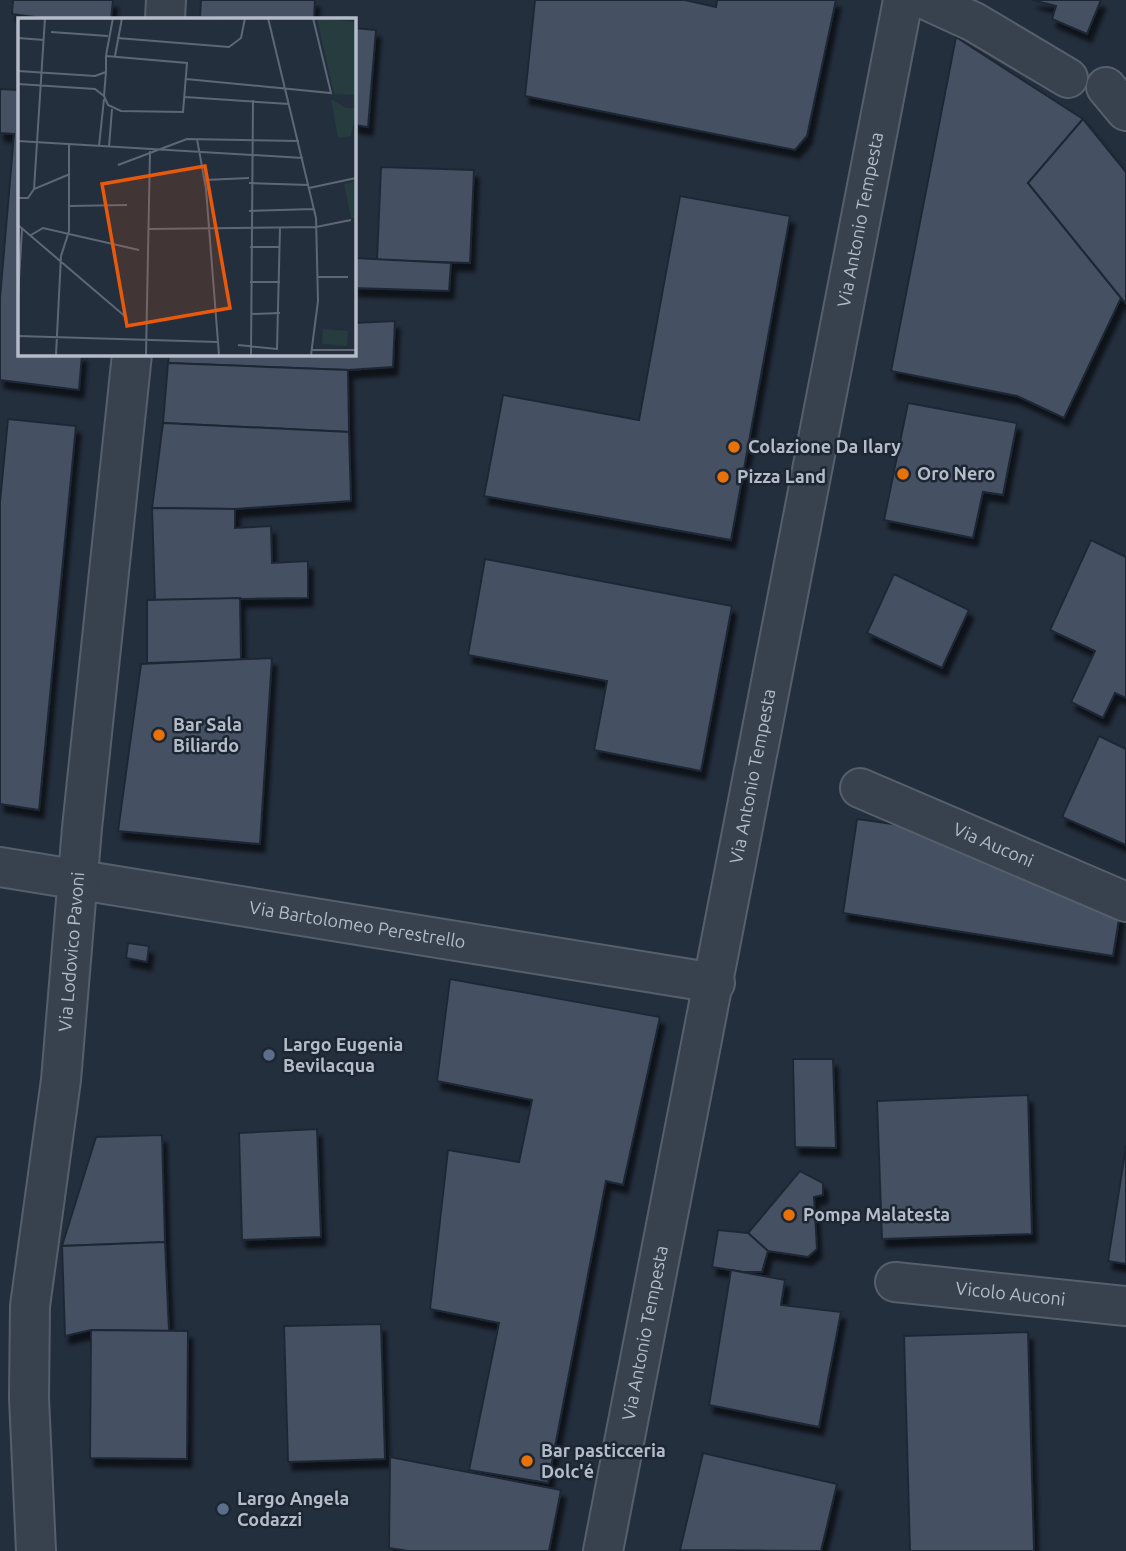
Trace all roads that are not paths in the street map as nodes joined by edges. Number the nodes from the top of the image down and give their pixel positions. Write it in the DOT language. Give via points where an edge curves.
graph roads {
  1 [pos="166,0"];
  2 [pos="903,0"];
  3 [pos="926,0"];
  4 [pos="165,18"];
  5 [pos="1068,78"];
  6 [pos="132,355"];
  7 [pos="860,788"];
  8 [pos="0,867"];
  9 [pos="77,879"];
  10 [pos="1126,902"];
  11 [pos="715,983"];
  12 [pos="895,1282"];
  13 [pos="1126,1306"];
  14 [pos="14,1397"];
  15 [pos="36,1551"];
  16 [pos="603,1551"];
  1 -- 4 [label="street"];
  2 -- 11 [label="street, Via Antonio Tempesta"];
  3 -- 5 [label="street"];
  6 -- 9 [label="street, Via Lodovico Pavoni"];
  7 -- 10 [label="street, Via Auconi"];
  8 -- 9 [label="street, Via Bartolomeo Perestrello"];
  9 -- 11 [label="street, Via Bartolomeo Perestrello"];
  9 -- 14 [label="street, Via Lodovico Pavoni" via="61,1080"];
  11 -- 16 [label="street, Via Antonio Tempesta"];
  12 -- 13 [label="street, Vicolo Auconi"];
  14 -- 15 [label="street, Via Lodovico Pavoni"];
}
